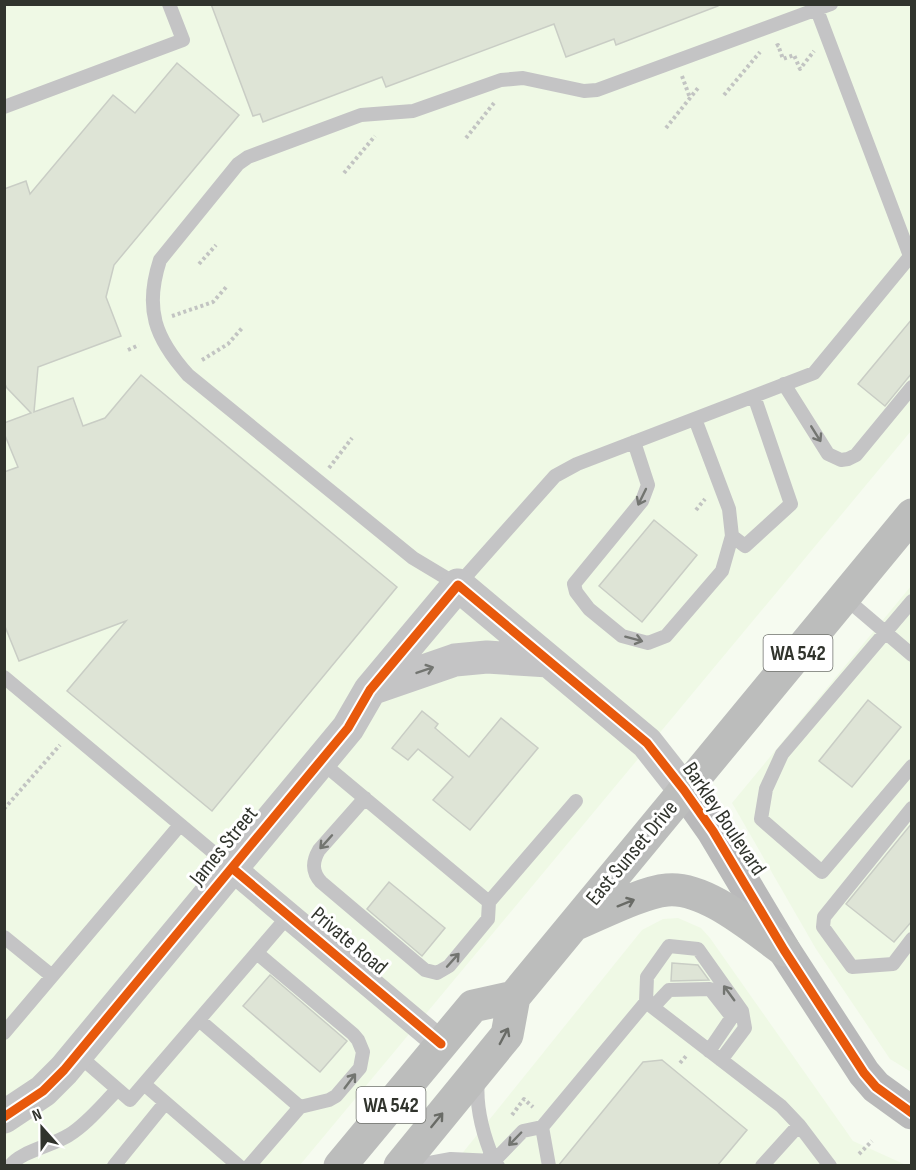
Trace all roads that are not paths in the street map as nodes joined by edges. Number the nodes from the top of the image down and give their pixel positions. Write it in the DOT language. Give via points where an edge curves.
graph roads {
  1 [pos="169,4"];
  2 [pos="831,4"];
  3 [pos="817,10"];
  4 [pos="4,107"];
  5 [pos="911,255"];
  6 [pos="784,384"];
  7 [pos="912,387"];
  8 [pos="754,396"];
  9 [pos="696,419"];
  10 [pos="634,442"];
  11 [pos="912,515"];
  12 [pos="732,536"];
  13 [pos="458,585"];
  14 [pos="844,597"];
  15 [pos="912,602"];
  16 [pos="884,632"];
  17 [pos="912,655"];
  18 [pos="549,661"];
  19 [pos="4,677"];
  20 [pos="370,690"];
  21 [pos="320,761"];
  22 [pos="912,766"];
  23 [pos="684,790"];
  24 [pos="365,798"];
  25 [pos="576,801"];
  26 [pos="912,808"];
  27 [pos="180,825"];
  28 [pos="232,868"];
  29 [pos="489,902"];
  30 [pos="289,915"];
  31 [pos="572,926"];
  32 [pos="4,937"];
  33 [pos="912,939"];
  34 [pos="784,950"];
  35 [pos="257,952"];
  36 [pos="52,976"];
  37 [pos="514,997"];
  38 [pos="649,1004"];
  39 [pos="199,1020"];
  40 [pos="4,1033"];
  41 [pos="441,1044"];
  42 [pos="709,1051"];
  43 [pos="77,1054"];
  44 [pos="721,1060"];
  45 [pos="479,1069"];
  46 [pos="144,1084"];
  47 [pos="117,1090"];
  48 [pos="165,1103"];
  49 [pos="300,1107"];
  50 [pos="912,1113"];
  51 [pos="4,1117"];
  52 [pos="799,1125"];
  53 [pos="542,1127"];
  54 [pos="496,1163"];
  55 [pos="10,1166"];
  56 [pos="114,1166"];
  57 [pos="239,1166"];
  58 [pos="249,1166"];
  59 [pos="340,1166"];
  60 [pos="400,1166"];
  61 [pos="413,1166"];
  62 [pos="549,1166"];
  63 [pos="762,1166"];
  64 [pos="830,1166"];
  1 -- 4 [label="lane" via="183,40"];
  2 -- 3 [label="lane"];
  3 -- 5 [label="lane"];
  3 -- 13 [label="lane" via="597,90 584,91 523,78 501,80 413,111 361,115 248,156 160,261 153,291 155,322 164,345 188,375 413,558"];
  5 -- 6 [label="lane" via="814,373"];
  6 -- 7 [label="lane, one-way" via="828,454 841,460 856,455"];
  6 -- 8 [label="lane"];
  8 -- 9 [label="lane"];
  8 -- 12 [label="lane" via="791,504 746,546"];
  9 -- 10 [label="lane"];
  9 -- 12 [label="lane" via="729,509"];
  10 -- 12 [label="lane, one-way" via="648,485 642,501 574,584 589,609 622,636 648,643 666,636 722,571"];
  10 -- 13 [label="lane" via="555,476"];
  11 -- 14 [label="main road, East Sunset Drive / WA 542"];
  13 -- 18 [label="street, Barkley Boulevard"];
  13 -- 20 [label="street, James Street"];
  14 -- 16 [label="lane"];
  14 -- 23 [label="main road, East Sunset Drive / WA 542"];
  15 -- 16 [label="lane"];
  16 -- 17 [label="lane"];
  16 -- 22 [label="lane" via="782,754 766,789 760,819 822,872"];
  20 -- 18 [label="street, one-way" via="455,660 487,657"];
  18 -- 23 [label="street, Barkley Boulevard" via="647,743"];
  19 -- 27 [label="lane"];
  20 -- 21 [label="street, James Street" via="348,729"];
  21 -- 24 [label="lane"];
  21 -- 28 [label="street, James Street"];
  23 -- 31 [label="main road, East Sunset Drive / WA 542"];
  23 -- 34 [label="main road, Barkley Boulevard"];
  24 -- 29 [label="lane"];
  24 -- 29 [label="lane, one-way" via="319,850 315,875 425,970 437,973 449,966 489,919"];
  25 -- 29 [label="lane"];
  26 -- 33 [label="lane" via="824,917 824,927 852,967 892,964"];
  27 -- 28 [label="lane"];
  27 -- 36 [label="lane"];
  28 -- 30 [label="street, Private Road"];
  28 -- 43 [label="street, James Street"];
  30 -- 35 [label="lane"];
  30 -- 41 [label="street, Private Road"];
  31 -- 34 [label="main road, one-way" via="651,893 681,890 710,899"];
  31 -- 37 [label="main road, East Sunset Drive / WA 542"];
  32 -- 36 [label="lane"];
  34 -- 50 [label="main road, Barkley Boulevard" via="864,1073 876,1087"];
  35 -- 39 [label="lane"];
  49 -- 35 [label="lane, one-way" via="329,1100 342,1091 362,1064 361,1046 353,1034"];
  36 -- 40 [label="lane"];
  37 -- 41 [label="main road, WA 542" via="473,1006"];
  45 -- 37 [label="main road, East Sunset Drive / WA 542, one-way" via="507,1035"];
  38 -- 42 [label="lane"];
  38 -- 42 [label="lane" via="669,990 710,989 732,1017"];
  44 -- 38 [label="lane, one-way" via="745,1028 742,1011 698,949 669,946 647,977"];
  38 -- 53 [label="lane"];
  39 -- 46 [label="lane"];
  39 -- 49 [label="lane"];
  41 -- 59 [label="main road, WA 542"];
  42 -- 44 [label="lane"];
  43 -- 47 [label="lane"];
  43 -- 51 [label="street, James Street" via="43,1091"];
  44 -- 52 [label="lane" via="781,1106"];
  45 -- 54 [label="lane" via="478,1110 486,1143"];
  60 -- 45 [label="main road, East Sunset Drive / WA 542, one-way"];
  46 -- 47 [label="lane" via="130,1100"];
  46 -- 48 [label="lane"];
  47 -- 55 [label="lane" via="71,1134 22,1156"];
  48 -- 56 [label="lane"];
  48 -- 57 [label="lane"];
  49 -- 58 [label="lane"];
  52 -- 63 [label="lane"];
  52 -- 64 [label="lane"];
  53 -- 54 [label="lane, one-way" via="523,1131"];
  53 -- 62 [label="lane"];
  54 -- 61 [label="lane" via="452,1159"];
}
